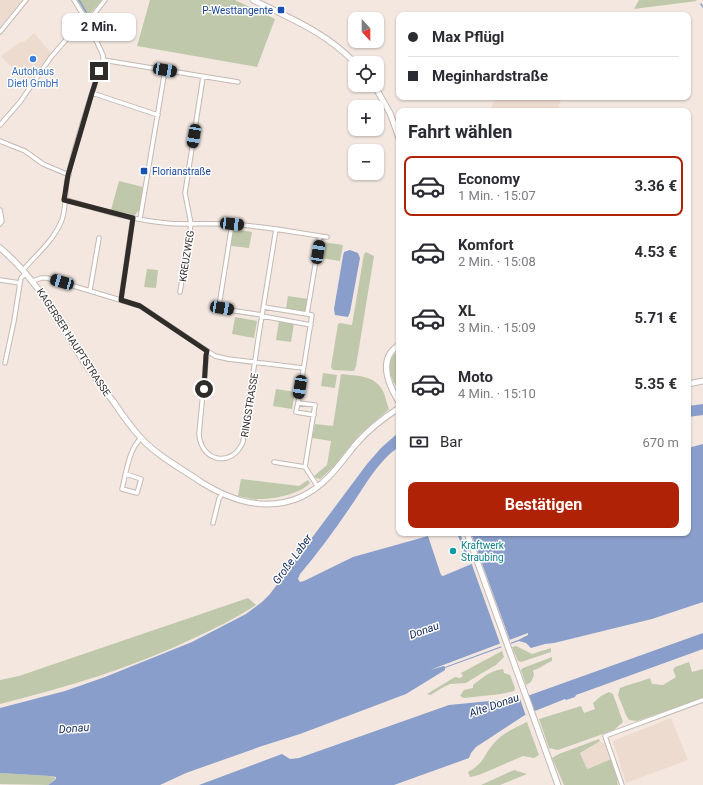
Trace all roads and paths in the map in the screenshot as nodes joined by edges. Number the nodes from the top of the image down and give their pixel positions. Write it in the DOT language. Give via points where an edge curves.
graph roads {
  1 [pos="26,0"];
  2 [pos="74,0"];
  3 [pos="105,0"];
  4 [pos="253,0"];
  5 [pos="87,21"];
  6 [pos="0,32"];
  7 [pos="348,57"];
  8 [pos="103,60"];
  9 [pos="165,70"];
  10 [pos="203,77"];
  11 [pos="238,82"];
  12 [pos="378,92"];
  13 [pos="92,93"];
  14 [pos="158,114"];
  15 [pos="0,125"];
  16 [pos="396,130"];
  17 [pos="0,141"];
  18 [pos="68,175"];
  19 [pos="64,200"];
  20 [pos="0,210"];
  21 [pos="133,218"];
  22 [pos="140,219"];
  23 [pos="0,224"];
  24 [pos="191,224"];
  25 [pos="232,224"];
  26 [pos="276,229"];
  27 [pos="320,236"];
  28 [pos="327,237"];
  29 [pos="99,238"];
  30 [pos="0,248"];
  31 [pos="25,272"];
  32 [pos="0,280"];
  33 [pos="33,281"];
  34 [pos="20,283"];
  35 [pos="90,290"];
  36 [pos="180,292"];
  37 [pos="121,300"];
  38 [pos="264,307"];
  39 [pos="308,314"];
  40 [pos="262,316"];
  41 [pos="311,325"];
  42 [pos="396,347"];
  43 [pos="207,351"];
  44 [pos="255,362"];
  45 [pos="5,363"];
  46 [pos="303,368"];
  47 [pos="703,381"];
  48 [pos="691,383"];
  49 [pos="396,396"];
  50 [pos="298,402"];
  51 [pos="396,410"];
  52 [pos="314,414"];
  53 [pos="141,438"];
  54 [pos="274,462"];
  55 [pos="305,467"];
  56 [pos="126,474"];
  57 [pos="318,487"];
  58 [pos="222,494"];
  59 [pos="213,523"];
  60 [pos="468,536"];
  61 [pos="703,700"];
  62 [pos="558,785"];
  63 [pos="622,785"];
  1 -- 6 [label="street"];
  2 -- 5 [label="street"];
  3 -- 5 [label="street"];
  4 -- 7 [label="street" via="323,36"];
  5 -- 8 [label="street"];
  5 -- 15 [label="street" via="78,26 50,57 20,102"];
  8 -- 9 [label="street"];
  8 -- 13 [label="street"];
  9 -- 10 [label="street"];
  9 -- 14 [label="street"];
  10 -- 11 [label="street"];
  10 -- 24 [label="street, KREUZWEG" via="185,193"];
  12 -- 16 [label="street"];
  13 -- 14 [label="street"];
  13 -- 18 [label="street"];
  14 -- 22 [label="street"];
  17 -- 18 [label="street" via="25,151 43,164"];
  18 -- 19 [label="street"];
  19 -- 21 [label="street"];
  19 -- 31 [label="street" via="63,219"];
  20 -- 23 [label="street"];
  21 -- 22 [label="street"];
  21 -- 37 [label="street"];
  22 -- 24 [label="street"];
  24 -- 25 [label="street"];
  24 -- 36 [label="street, KREUZWEG"];
  25 -- 26 [label="street"];
  25 -- 40 [label="street" via="219,306"];
  26 -- 27 [label="street"];
  26 -- 38 [label="street, RINGSTRASSE"];
  27 -- 28 [label="street"];
  27 -- 39 [label="street"];
  29 -- 35 [label="street"];
  30 -- 31 [label="street, KAGERSER HAUPTSTRASSE"];
  31 -- 33 [label="street, KAGERSER HAUPTSTRASSE"];
  31 -- 34 [label="street"];
  32 -- 34 [label="street"];
  33 -- 35 [label="street" via="47,278"];
  33 -- 53 [label="street, KAGERSER HAUPTSTRASSE" via="90,370"];
  34 -- 45 [label="street"];
  35 -- 37 [label="street"];
  37 -- 43 [label="street" via="140,306"];
  38 -- 39 [label="street"];
  38 -- 40 [label="street, RINGSTRASSE"];
  39 -- 41 [label="street" via="312,315"];
  40 -- 41 [label="street"];
  40 -- 44 [label="street, RINGSTRASSE"];
  41 -- 46 [label="street"];
  42 -- 49 [label="street" via="390,354 386,367 388,379"];
  43 -- 44 [label="street" via="222,358"];
  43 -- 44 [label="street, RINGSTRASSE" via="199,434 206,452 216,458 232,456 241,447"];
  44 -- 46 [label="street"];
  46 -- 50 [label="street"];
  47 -- 48 [label="street"];
  50 -- 52 [label="street" via="315,405"];
  50 -- 52 [label="street" via="296,412"];
  51 -- 57 [label="street, KAGERSER HAUPTSTRASSE" via="366,434"];
  52 -- 55 [label="street"];
  53 -- 56 [label="street" via="135,444"];
  53 -- 58 [label="street, KAGERSER HAUPTSTRASSE" via="163,457"];
  54 -- 55 [label="street"];
  55 -- 57 [label="street"];
  56 -- 56 [label="street" via="141,479 137,493 122,488"];
  57 -- 58 [label="street, KAGERSER HAUPTSTRASSE" via="299,498 272,504 247,502"];
  58 -- 59 [label="street"];
  60 -- 62 [label="street"];
  61 -- 63 [label="street" via="605,736"];
}
